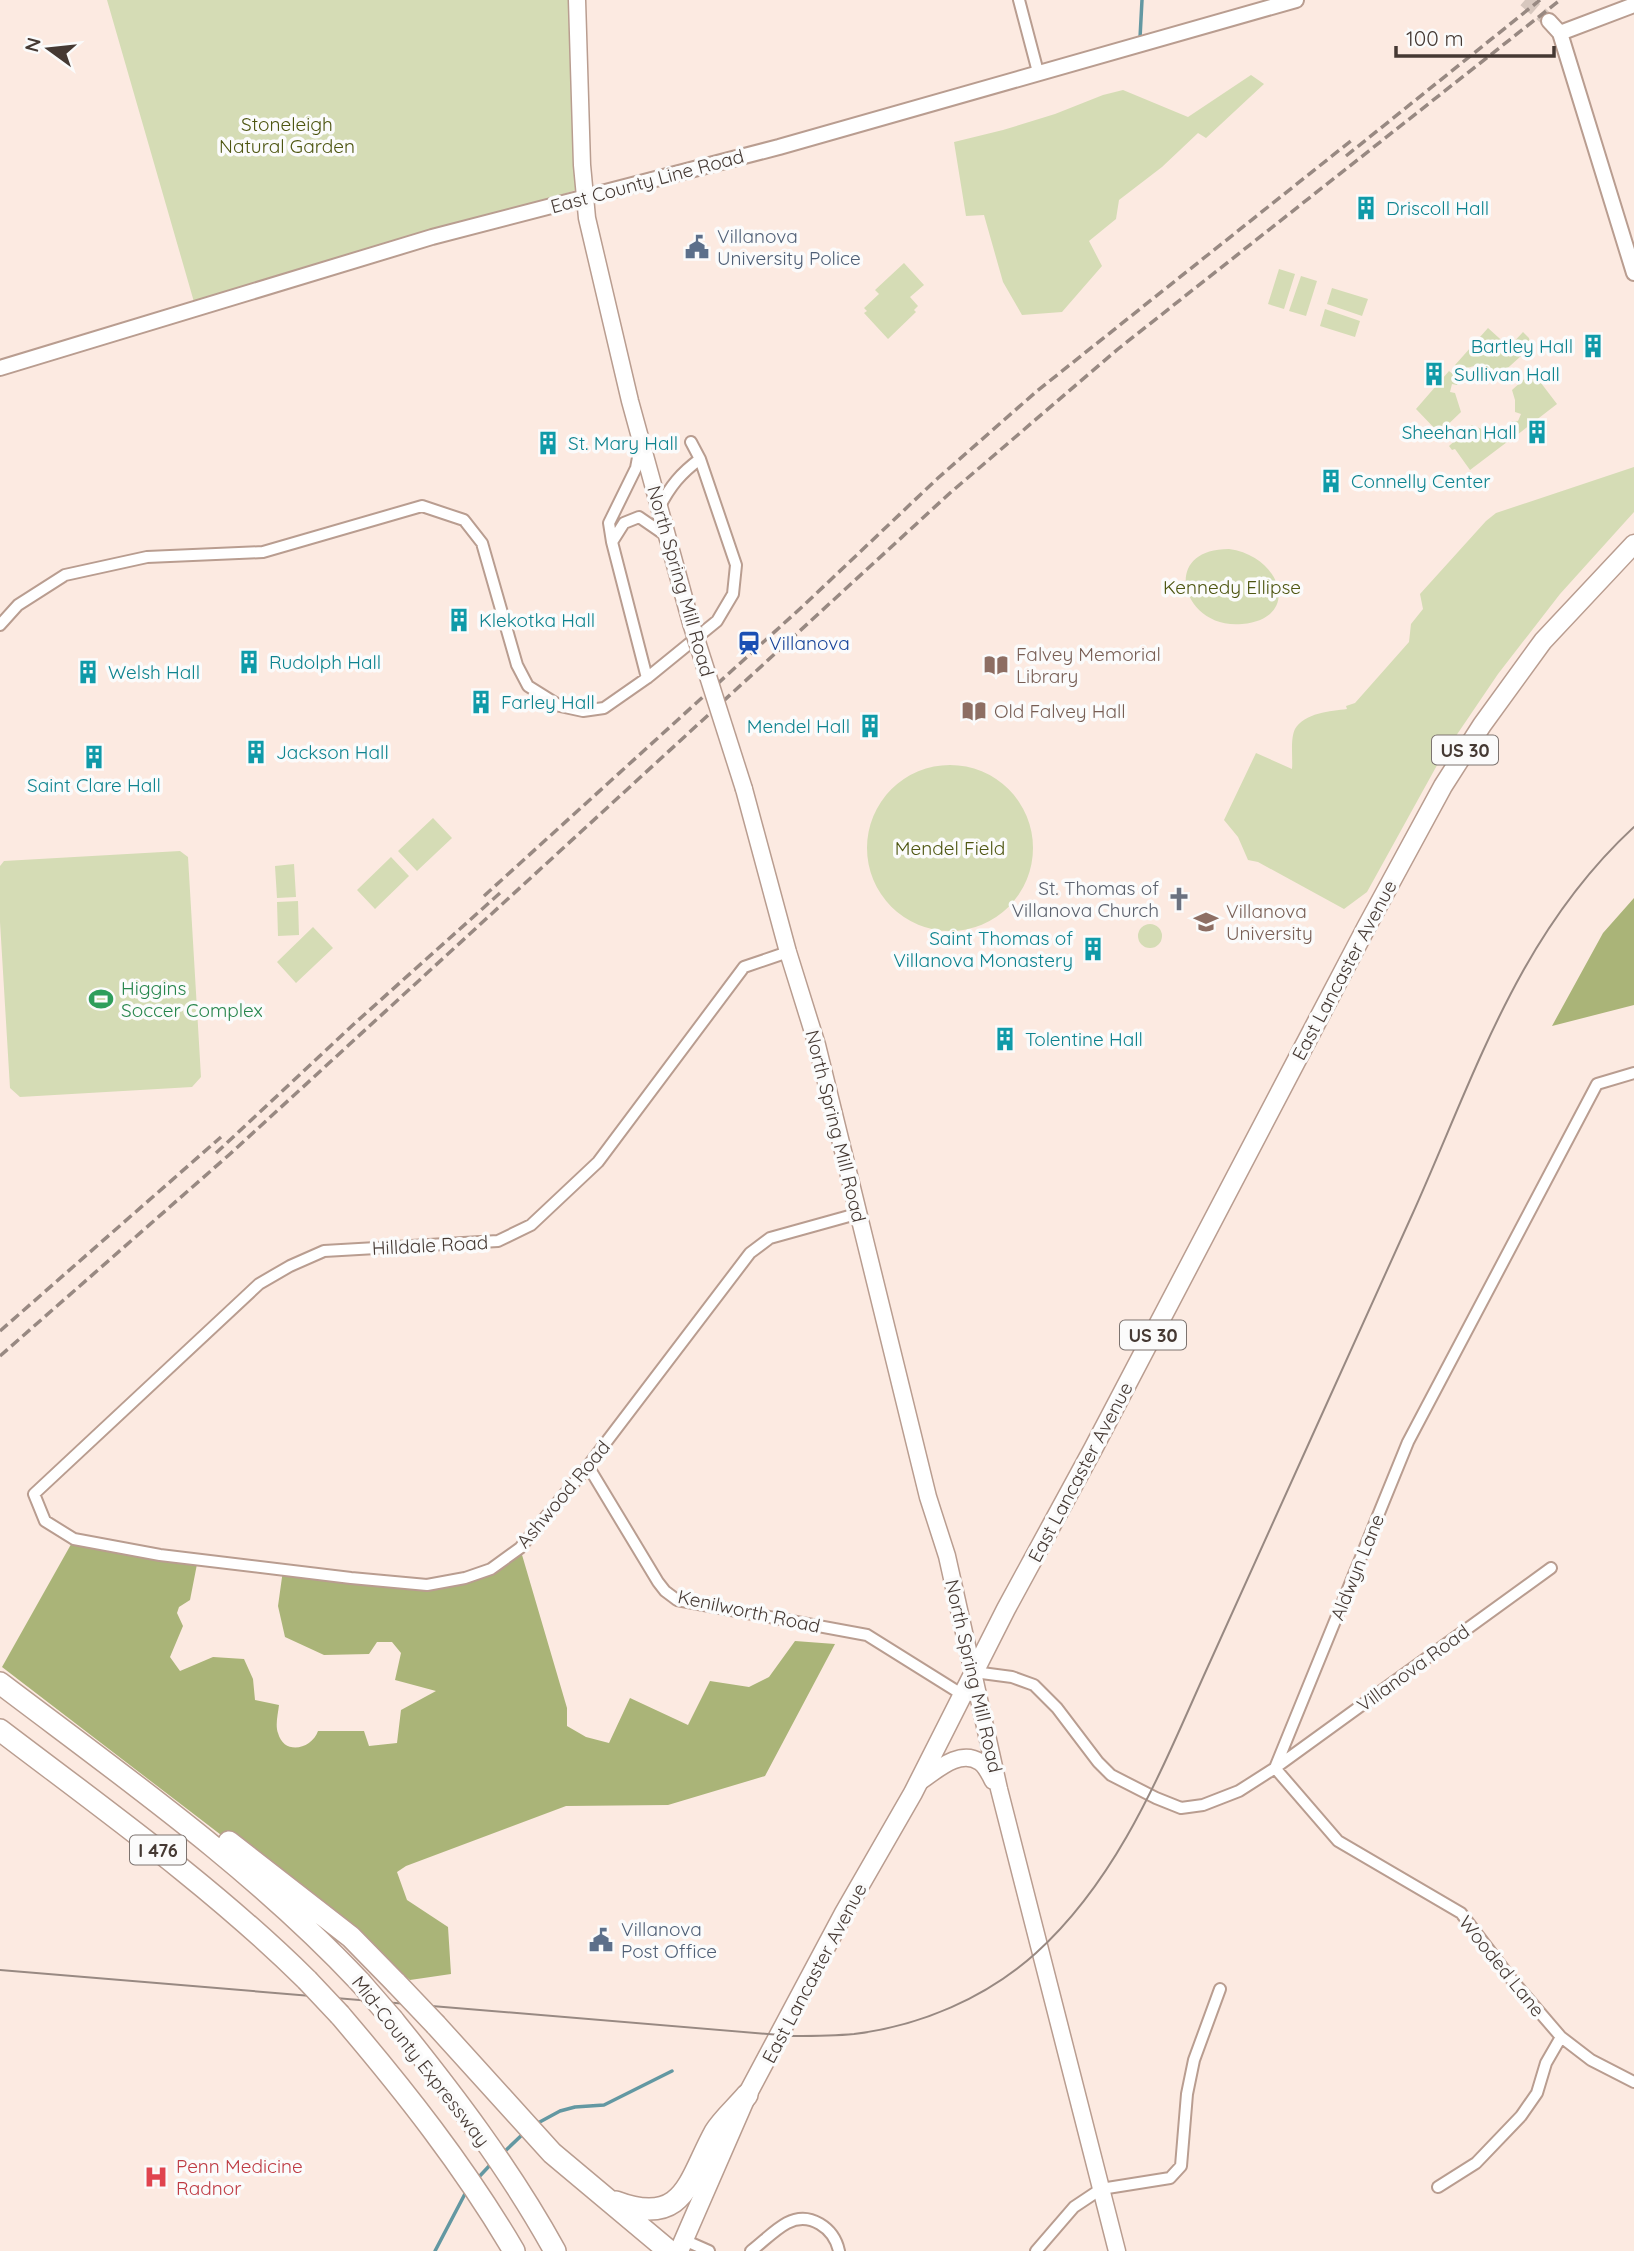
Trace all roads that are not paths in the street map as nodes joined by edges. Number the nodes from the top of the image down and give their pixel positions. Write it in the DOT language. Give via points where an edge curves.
graph roads {
  1 [pos="577,0"];
  2 [pos="1019,0"];
  3 [pos="1296,0"];
  4 [pos="1634,5"];
  5 [pos="1549,21"];
  6 [pos="1560,33"];
  7 [pos="1038,72"];
  8 [pos="584,198"];
  9 [pos="1634,273"];
  10 [pos="0,368"];
  11 [pos="639,436"];
  12 [pos="691,443"];
  13 [pos="700,459"];
  14 [pos="659,508"];
  15 [pos="668,537"];
  16 [pos="612,542"];
  17 [pos="1634,544"];
  18 [pos="0,625"];
  19 [pos="647,678"];
  20 [pos="788,952"];
  21 [pos="1634,1073"];
  22 [pos="860,1213"];
  23 [pos="589,1466"];
  24 [pos="34,1494"];
  25 [pos="1550,1568"];
  26 [pos="974,1672"];
  27 [pos="0,1683"];
  28 [pos="963,1695"];
  29 [pos="0,1730"];
  30 [pos="81,1745"];
  31 [pos="1275,1768"];
  32 [pos="918,1783"];
  33 [pos="999,1789"];
  34 [pos="1220,1989"];
  35 [pos="1561,2037"];
  36 [pos="1634,2082"];
  37 [pos="747,2095"];
  38 [pos="1438,2187"];
  39 [pos="1101,2189"];
  40 [pos="478,2195"];
  41 [pos="604,2197"];
  42 [pos="678,2247"];
  43 [pos="500,2251"];
  44 [pos="514,2251"];
  45 [pos="555,2251"];
  46 [pos="709,2251"];
  47 [pos="751,2251"];
  48 [pos="839,2251"];
  49 [pos="1036,2251"];
  50 [pos="1117,2251"];
  1 -- 8 [label="main road, North Spring Mill Road"];
  2 -- 7 [label="street"];
  3 -- 7 [label="street, East County Line Road"];
  4 -- 6 [label="street"];
  5 -- 6 [label="street"];
  6 -- 9 [label="street"];
  7 -- 8 [label="street, East County Line Road"];
  8 -- 10 [label="street, East County Line Road" via="432,237"];
  8 -- 11 [label="main road, North Spring Mill Road"];
  11 -- 14 [label="main road, North Spring Mill Road"];
  11 -- 16 [label="street" via="636,468 609,523"];
  12 -- 13 [label="street"];
  13 -- 14 [label="street" via="670,485"];
  13 -- 19 [label="street" via="736,565 733,594 717,621"];
  14 -- 15 [label="main road, North Spring Mill Road"];
  15 -- 16 [label="street" via="639,517 624,523"];
  15 -- 20 [label="main road, North Spring Mill Road, bridge"];
  16 -- 19 [label="street"];
  17 -- 26 [label="highway, East Lancaster Avenue / US 30" via="1543,640 1443,786"];
  18 -- 19 [label="street" via="18,605 65,575 147,557 263,552 422,506 464,520 482,543 517,665 528,686 560,706 583,711 604,708"];
  20 -- 22 [label="main road, North Spring Mill Road"];
  20 -- 24 [label="street, Hilldale Road" via="744,967 598,1162 531,1225 498,1241 324,1251 290,1266 260,1284"];
  21 -- 31 [label="street, Aldwyn Lane" via="1597,1084 1408,1443"];
  22 -- 23 [label="street, Ashwood Road" via="770,1238 750,1253"];
  22 -- 26 [label="main road, North Spring Mill Road"];
  23 -- 24 [label="street, Ashwood Road" via="520,1549 491,1569 427,1585 160,1555 74,1539 45,1521"];
  23 -- 28 [label="street, Kenilworth Road" via="659,1582 677,1600 866,1635"];
  25 -- 31 [label="street, Villanova Road"];
  26 -- 28 [label="highway, East Lancaster Avenue / US 30"];
  26 -- 31 [label="street" via="1034,1685 1111,1775 1181,1808 1239,1791"];
  26 -- 33 [label="main road, North Spring Mill Road"];
  27 -- 30 [label="highway, Mid-County Expressway / I 476"];
  28 -- 32 [label="highway, East Lancaster Avenue / US 30"];
  29 -- 40 [label="highway, Mid-County Expressway / I 476, bridge" via="258,1932 340,2015 415,2105"];
  30 -- 41 [label="highway, bridge" via="176,1802 352,1937 539,2141"];
  30 -- 45 [label="highway, Mid-County Expressway / I 476, bridge" via="266,1891 360,1982 480,2134"];
  31 -- 35 [label="street, Wooded Lane" via="1338,1841 1461,1913"];
  32 -- 33 [label="main road" via="963,1758 979,1762"];
  32 -- 37 [label="highway, East Lancaster Avenue / US 30"];
  33 -- 39 [label="main road, North Spring Mill Road"];
  34 -- 39 [label="street" via="1194,2060 1181,2166 1170,2178"];
  35 -- 36 [label="street, Wooded Lane" via="1591,2060"];
  35 -- 38 [label="street" via="1546,2063 1537,2093 1521,2116 1476,2163"];
  37 -- 41 [label="highway" via="716,2130 688,2189 678,2200 642,2210"];
  37 -- 42 [label="highway, East Lancaster Avenue / US 30"];
  39 -- 49 [label="street" via="1074,2207"];
  39 -- 50 [label="main road, North Spring Mill Road"];
  40 -- 43 [label="highway"];
  40 -- 44 [label="highway, Mid-County Expressway / I 476"];
  41 -- 42 [label="highway"];
  42 -- 46 [label="street"];
  47 -- 48 [label="street" via="780,2227 800,2220 827,2228"];
}
